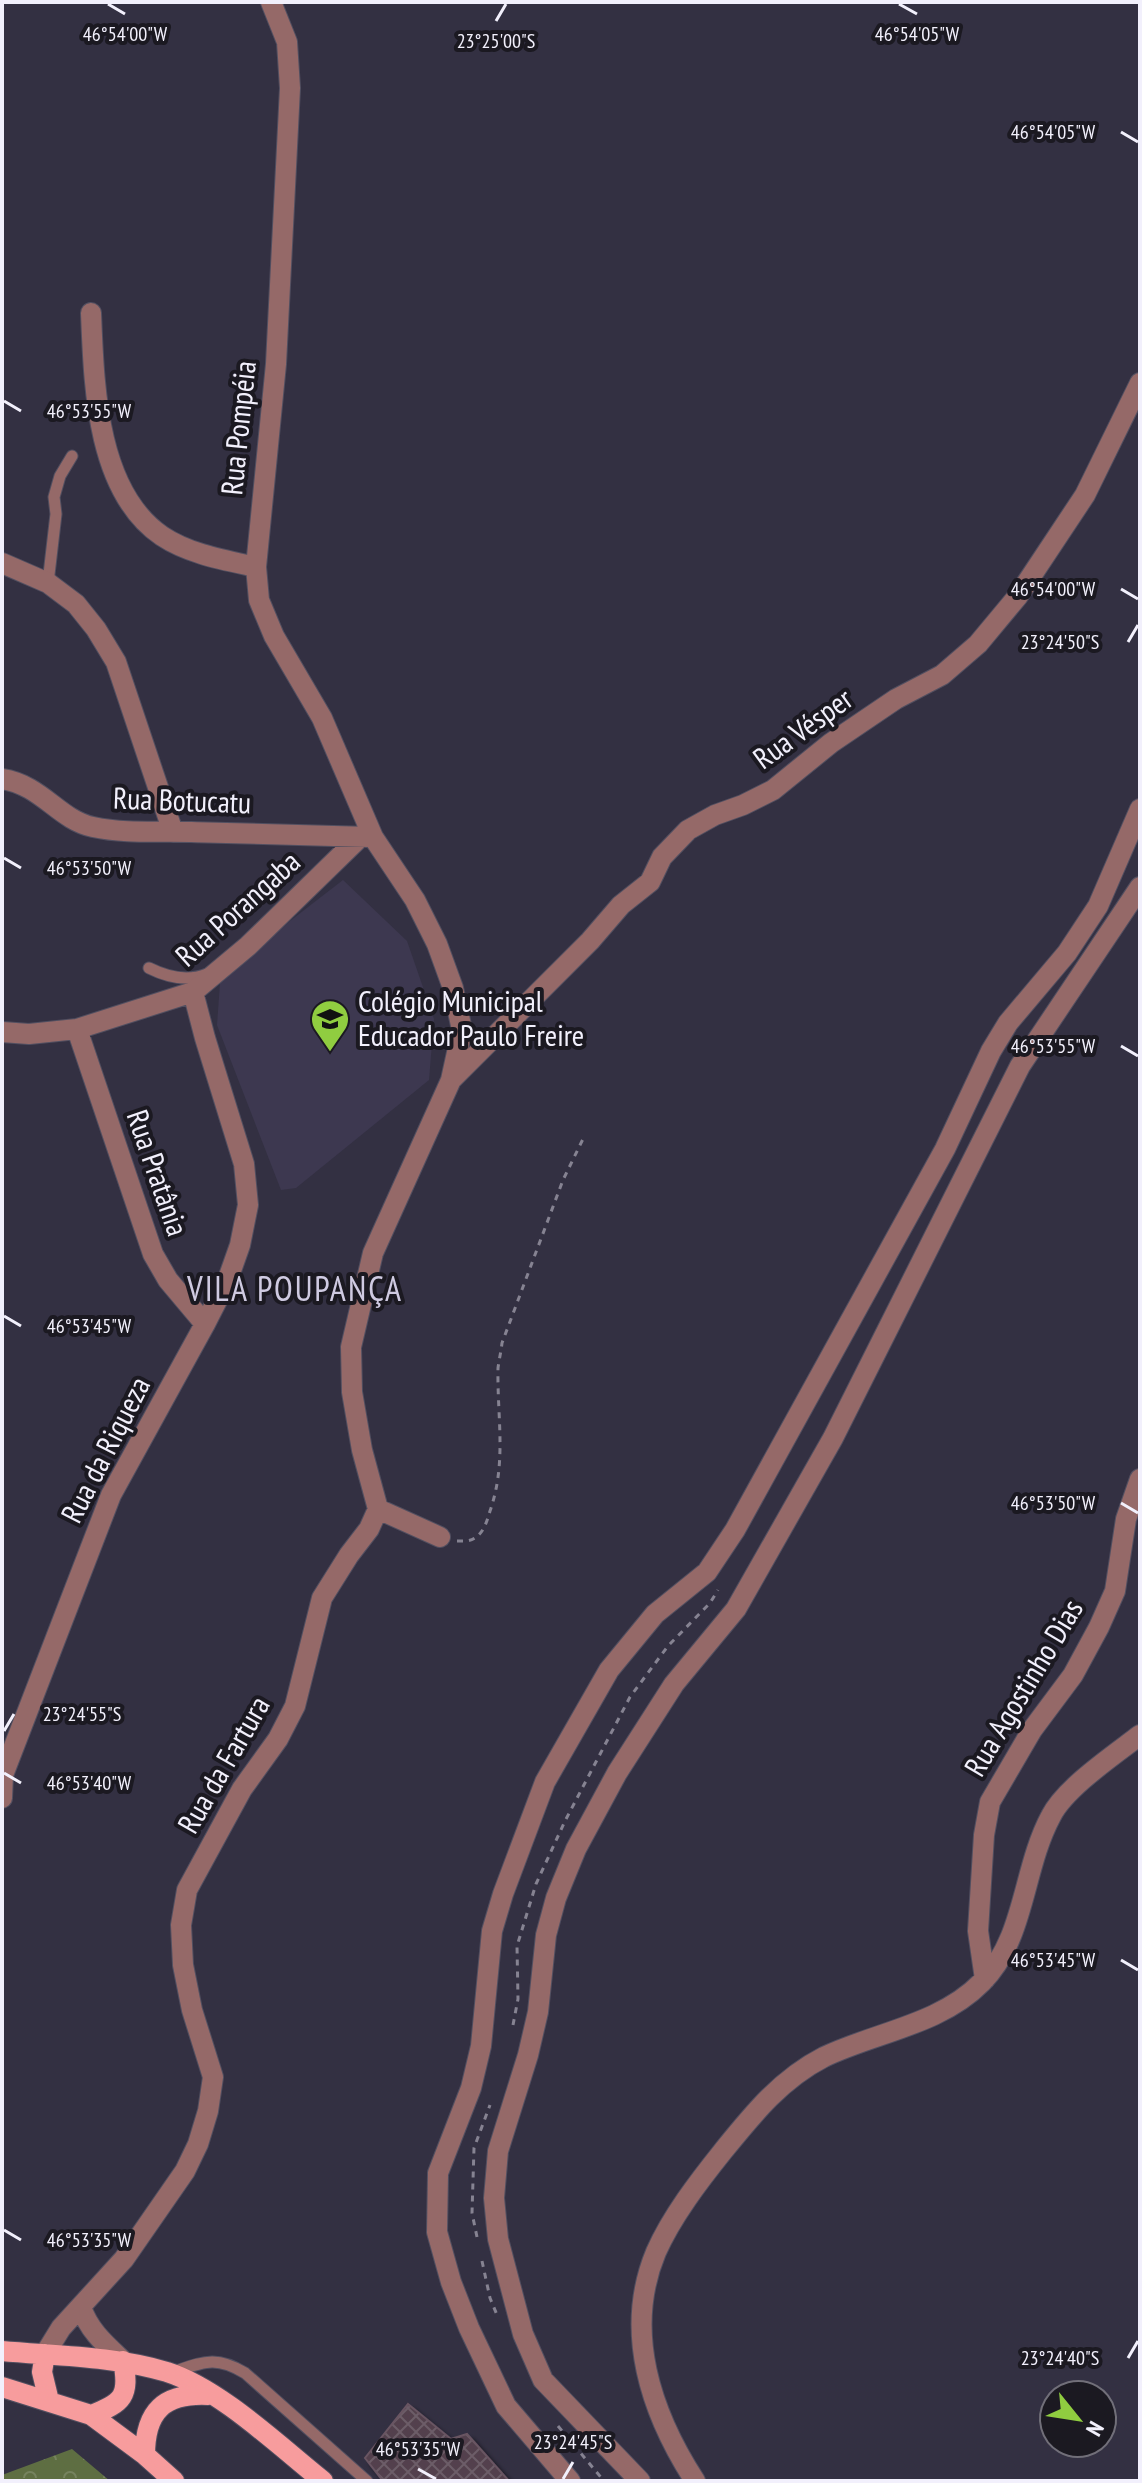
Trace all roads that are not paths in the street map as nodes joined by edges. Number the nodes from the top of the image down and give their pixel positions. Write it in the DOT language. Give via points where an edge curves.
graph roads {
  1 [pos="271,2"];
  2 [pos="91,313"];
  3 [pos="1140,383"];
  4 [pos="72,456"];
  5 [pos="2,563"];
  6 [pos="256,567"];
  7 [pos="48,583"];
  8 [pos="2,779"];
  9 [pos="1140,809"];
  10 [pos="173,832"];
  11 [pos="367,837"];
  12 [pos="1140,887"];
  13 [pos="225,965"];
  14 [pos="149,968"];
  15 [pos="193,992"];
  16 [pos="77,1029"];
  17 [pos="2,1032"];
  18 [pos="451,1080"];
  19 [pos="205,1324"];
  20 [pos="1140,1479"];
  21 [pos="378,1509"];
  22 [pos="440,1537"];
  23 [pos="1140,1735"];
  24 [pos="2,1774"];
  25 [pos="2,1798"];
  26 [pos="985,1979"];
  27 [pos="81,2307"];
  28 [pos="2,2351"];
  29 [pos="45,2354"];
  30 [pos="123,2361"];
  31 [pos="170,2373"];
  32 [pos="2,2387"];
  33 [pos="212,2395"];
  34 [pos="49,2401"];
  35 [pos="91,2415"];
  36 [pos="145,2455"];
  37 [pos="174,2481"];
  38 [pos="323,2481"];
  39 [pos="367,2481"];
  40 [pos="570,2481"];
  41 [pos="640,2481"];
  42 [pos="695,2481"];
  1 -- 6 [label="street, Rua Pompéia" via="287,42 290,88 276,364"];
  2 -- 6 [label="street" via="105,445 123,490 140,516 163,536 209,557"];
  3 -- 18 [label="street, Rua Vésper" via="1085,495 1018,596 978,644 942,675 831,743 773,790 688,830 662,857 650,882 621,905"];
  4 -- 7 [label="lane" via="54,497"];
  5 -- 7 [label="street"];
  6 -- 11 [label="street, Rua Pompéia" via="259,600 322,718"];
  7 -- 10 [label="street" via="76,604 116,662"];
  8 -- 10 [label="street, Rua Botucatu" via="21,782 88,826"];
  9 -- 40 [label="street" via="1098,906 991,1051 945,1149 735,1530 707,1572 655,1614 609,1670 545,1782 503,1894 492,1931 481,2046 438,2173 437,2232 469,2328 506,2406"];
  10 -- 11 [label="street, Rua Botucatu"];
  11 -- 13 [label="street, Rua Porangaba"];
  11 -- 18 [label="street" via="415,900 453,988 462,1030"];
  12 -- 41 [label="street" via="1020,1066 833,1438 736,1609 674,1684 617,1773 556,1898 546,1935 538,2012 498,2151 498,2239 523,2334 543,2380"];
  13 -- 14 [label="lane" via="200,977 178,978"];
  13 -- 15 [label="street, Rua Porangaba"];
  15 -- 16 [label="street, Rua Porangaba"];
  15 -- 19 [label="street, Rua da Riqueza" via="244,1164 248,1205 228,1279"];
  16 -- 17 [label="street, Rua Porangaba"];
  16 -- 19 [label="street, Rua Pratânia" via="153,1254"];
  18 -- 21 [label="street" via="373,1253 351,1347 352,1392"];
  19 -- 24 [label="street, Rua da Riqueza" via="111,1495"];
  20 -- 26 [label="street, Rua Agostinho Dias" via="1126,1519 1115,1591 1099,1627 990,1802 978,1931"];
  21 -- 22 [label="street"];
  21 -- 27 [label="street, Rua da Fartura" via="322,1598 295,1706 284,1728 242,1789 187,1890 181,1925 183,1965 213,2077 198,2144 124,2259"];
  23 -- 26 [label="street" via="1056,1808 1032,1862 1016,1930"];
  24 -- 25 [label="street, Rua da Riqueza"];
  26 -- 42 [label="street" via="952,2005 825,2057 789,2078 713,2163 657,2251 641,2323 644,2358 665,2431"];
  27 -- 29 [label="street, Rua da Fartura"];
  27 -- 30 [label="street" via="93,2332"];
  28 -- 29 [label="main road"];
  29 -- 30 [label="main road"];
  29 -- 34 [label="main road" via="42,2372"];
  30 -- 31 [label="main road"];
  30 -- 35 [label="main road" via="124,2393 112,2406"];
  31 -- 33 [label="main road"];
  31 -- 39 [label="lane" via="211,2361 229,2364"];
  32 -- 34 [label="main road"];
  33 -- 36 [label="main road" via="187,2394 161,2407 145,2437"];
  33 -- 38 [label="main road"];
  34 -- 35 [label="main road"];
  35 -- 36 [label="main road"];
  36 -- 37 [label="main road"];
}
